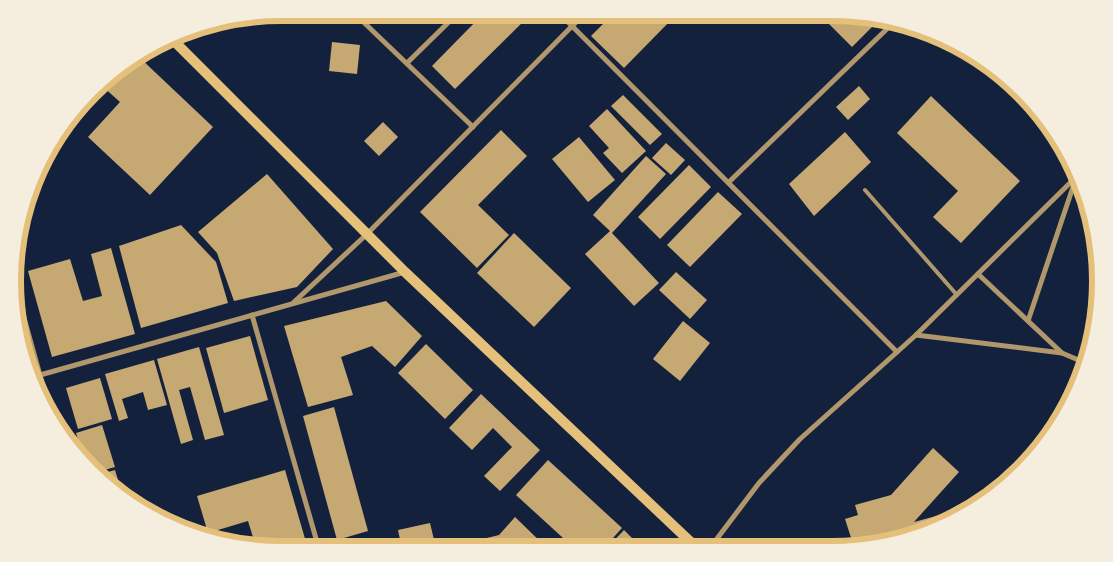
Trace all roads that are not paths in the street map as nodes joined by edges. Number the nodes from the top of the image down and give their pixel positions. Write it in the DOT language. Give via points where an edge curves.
graph roads {
  1 [pos="362,21"];
  2 [pos="450,21"];
  3 [pos="567,21"];
  4 [pos="577,21"];
  5 [pos="572,26"];
  6 [pos="889,27"];
  7 [pos="176,43"];
  8 [pos="407,63"];
  9 [pos="472,127"];
  10 [pos="1072,181"];
  11 [pos="729,182"];
  12 [pos="1073,185"];
  13 [pos="865,190"];
  14 [pos="367,234"];
  15 [pos="406,272"];
  16 [pos="978,274"];
  17 [pos="957,295"];
  18 [pos="293,304"];
  19 [pos="23,314"];
  20 [pos="252,315"];
  21 [pos="1028,321"];
  22 [pos="916,335"];
  23 [pos="896,352"];
  24 [pos="1062,353"];
  25 [pos="1079,360"];
  26 [pos="40,375"];
  27 [pos="42,382"];
  28 [pos="317,541"];
  29 [pos="691,541"];
  30 [pos="715,541"];
  1 -- 8 [label="street"];
  2 -- 8 [label="street"];
  3 -- 5 [label="street"];
  4 -- 5 [label="street"];
  5 -- 9 [label="street"];
  5 -- 11 [label="street"];
  6 -- 11 [label="street"];
  7 -- 14 [label="main road"];
  8 -- 9 [label="street"];
  9 -- 14 [label="street"];
  10 -- 16 [label="street"];
  11 -- 23 [label="street"];
  12 -- 21 [label="street"];
  13 -- 17 [label="lane"];
  14 -- 15 [label="main road"];
  14 -- 18 [label="street"];
  15 -- 18 [label="street"];
  15 -- 29 [label="main road"];
  16 -- 17 [label="street"];
  16 -- 21 [label="street"];
  17 -- 22 [label="street"];
  18 -- 20 [label="street"];
  19 -- 26 [label="street"];
  20 -- 26 [label="street"];
  20 -- 28 [label="street"];
  21 -- 24 [label="street"];
  22 -- 23 [label="street"];
  22 -- 24 [label="street"];
  23 -- 30 [label="street" via="800,439 758,483"];
  24 -- 25 [label="street"];
  26 -- 27 [label="street"];
}
